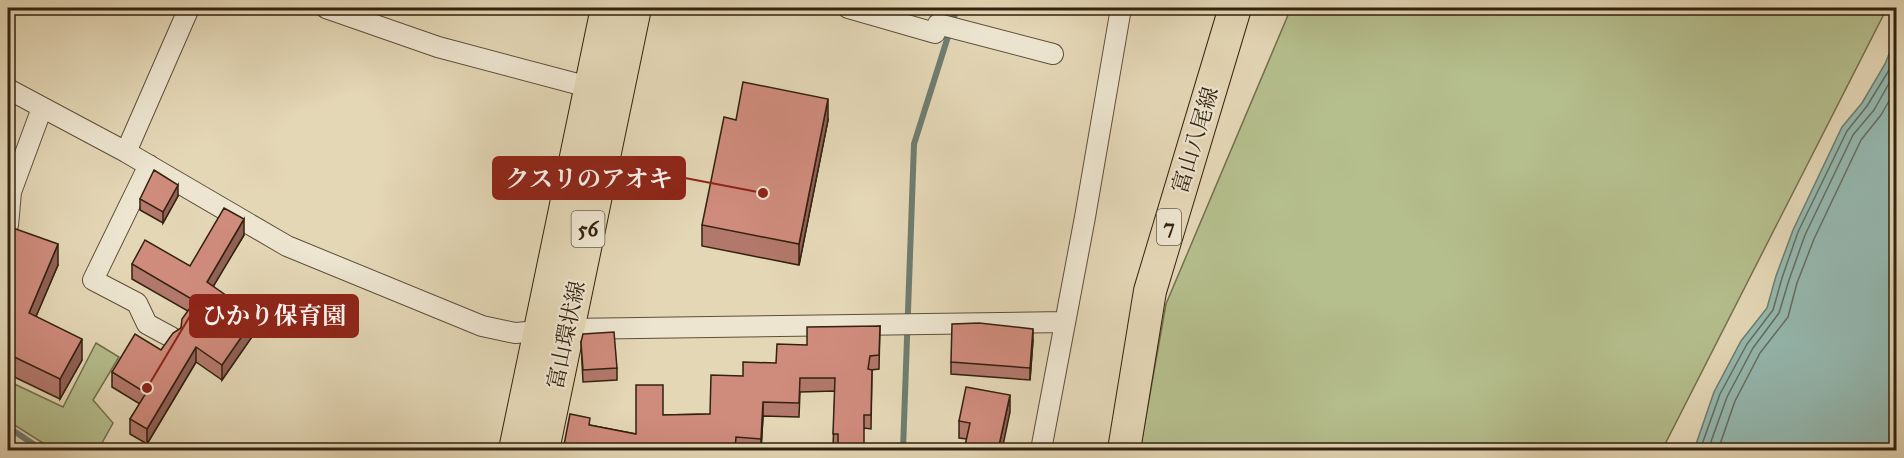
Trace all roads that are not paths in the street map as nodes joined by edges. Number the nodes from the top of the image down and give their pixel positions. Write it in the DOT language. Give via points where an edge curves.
graph roads {
  1 [pos="189,8"];
  2 [pos="326,8"];
  3 [pos="607,8"];
  4 [pos="634,8"];
  5 [pos="848,8"];
  6 [pos="1120,8"];
  7 [pos="1235,8"];
  8 [pos="888,13"];
  9 [pos="1053,54"];
  10 [pos="8,89"];
  11 [pos="604,91"];
  12 [pos="42,108"];
  13 [pos="126,152"];
  14 [pos="149,165"];
  15 [pos="8,225"];
  16 [pos="1065,322"];
  17 [pos="553,330"];
  18 [pos="171,338"];
  19 [pos="515,450"];
  20 [pos="543,450"];
  21 [pos="1041,450"];
  22 [pos="1124,450"];
  1 -- 13 [label="street"];
  2 -- 11 [label="street" via="438,47"];
  3 -- 11 [label="main road, 富山環状線 / 56"];
  4 -- 11 [label="main road, 富山環状線 / 56"];
  5 -- 8 [label="street"];
  6 -- 16 [label="street"];
  7 -- 22 [label="main road, 富山八尾線 / 7" via="1150,291"];
  8 -- 9 [label="street" via="935,33 938,24"];
  10 -- 12 [label="street"];
  11 -- 17 [label="main road, 富山環状線 / 56"];
  12 -- 13 [label="street"];
  12 -- 15 [label="street" via="11,192"];
  13 -- 14 [label="street"];
  14 -- 17 [label="street" via="287,246 482,326 515,333"];
  14 -- 18 [label="street" via="93,279 137,303 147,324"];
  16 -- 17 [label="street"];
  16 -- 21 [label="street"];
  17 -- 19 [label="main road, 富山環状線 / 56"];
  17 -- 20 [label="main road, 富山環状線 / 56"];
}
